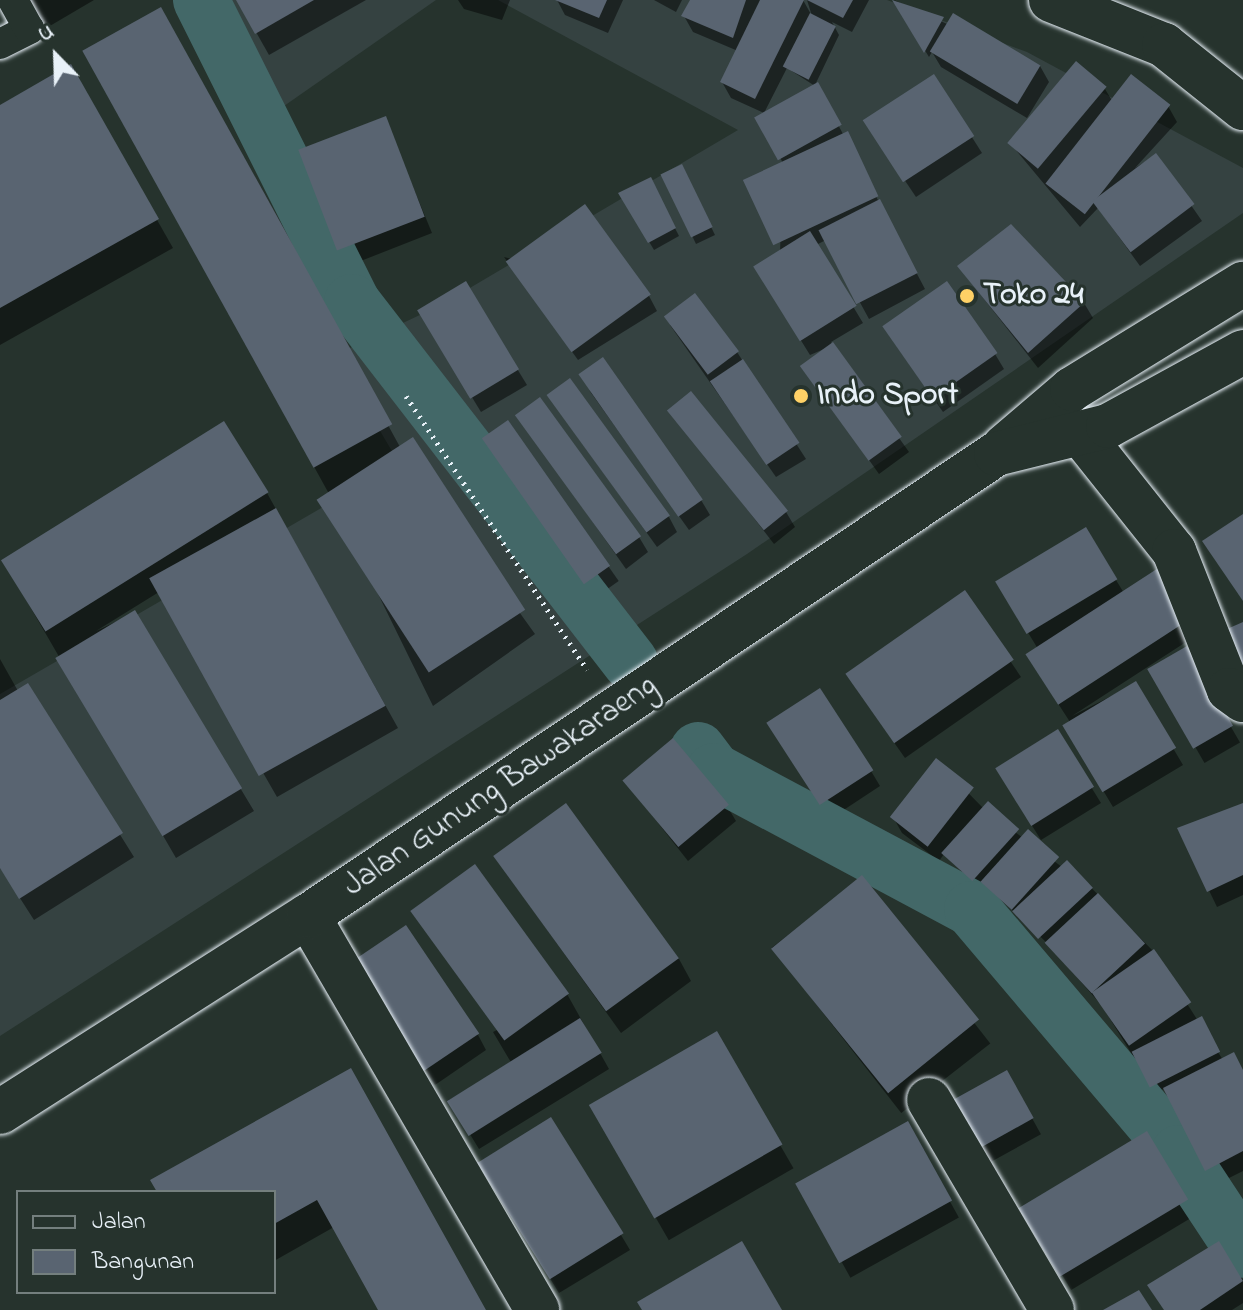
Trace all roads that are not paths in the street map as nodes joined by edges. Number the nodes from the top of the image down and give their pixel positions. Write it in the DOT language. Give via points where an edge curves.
graph roads {
  1 [pos="13,0"];
  2 [pos="1051,0"];
  3 [pos="0,44"];
  4 [pos="1243,108"];
  5 [pos="1243,284"];
  6 [pos="1243,352"];
  7 [pos="1080,433"];
  8 [pos="996,454"];
  9 [pos="1243,700"];
  10 [pos="308,916"];
  11 [pos="929,1100"];
  12 [pos="0,1112"];
  13 [pos="537,1310"];
  14 [pos="1052,1310"];
  1 -- 3 [label="lane" via="29,29"];
  2 -- 4 [label="main road" via="1164,45"];
  5 -- 8 [label="main road, Jalan Gunung Bawakaraeng" via="1072,389"];
  6 -- 7 [label="main road, Jalan Gunung Bawakaraeng" via="1108,426"];
  7 -- 8 [label="main road, Jalan Gunung Bawakaraeng"];
  7 -- 9 [label="main road" via="1174,551 1229,690"];
  8 -- 10 [label="main road, Jalan Gunung Bawakaraeng"];
  10 -- 12 [label="main road, Jalan Gunung Bawakaraeng"];
  10 -- 13 [label="main road"];
  11 -- 14 [label="main road"];
}
